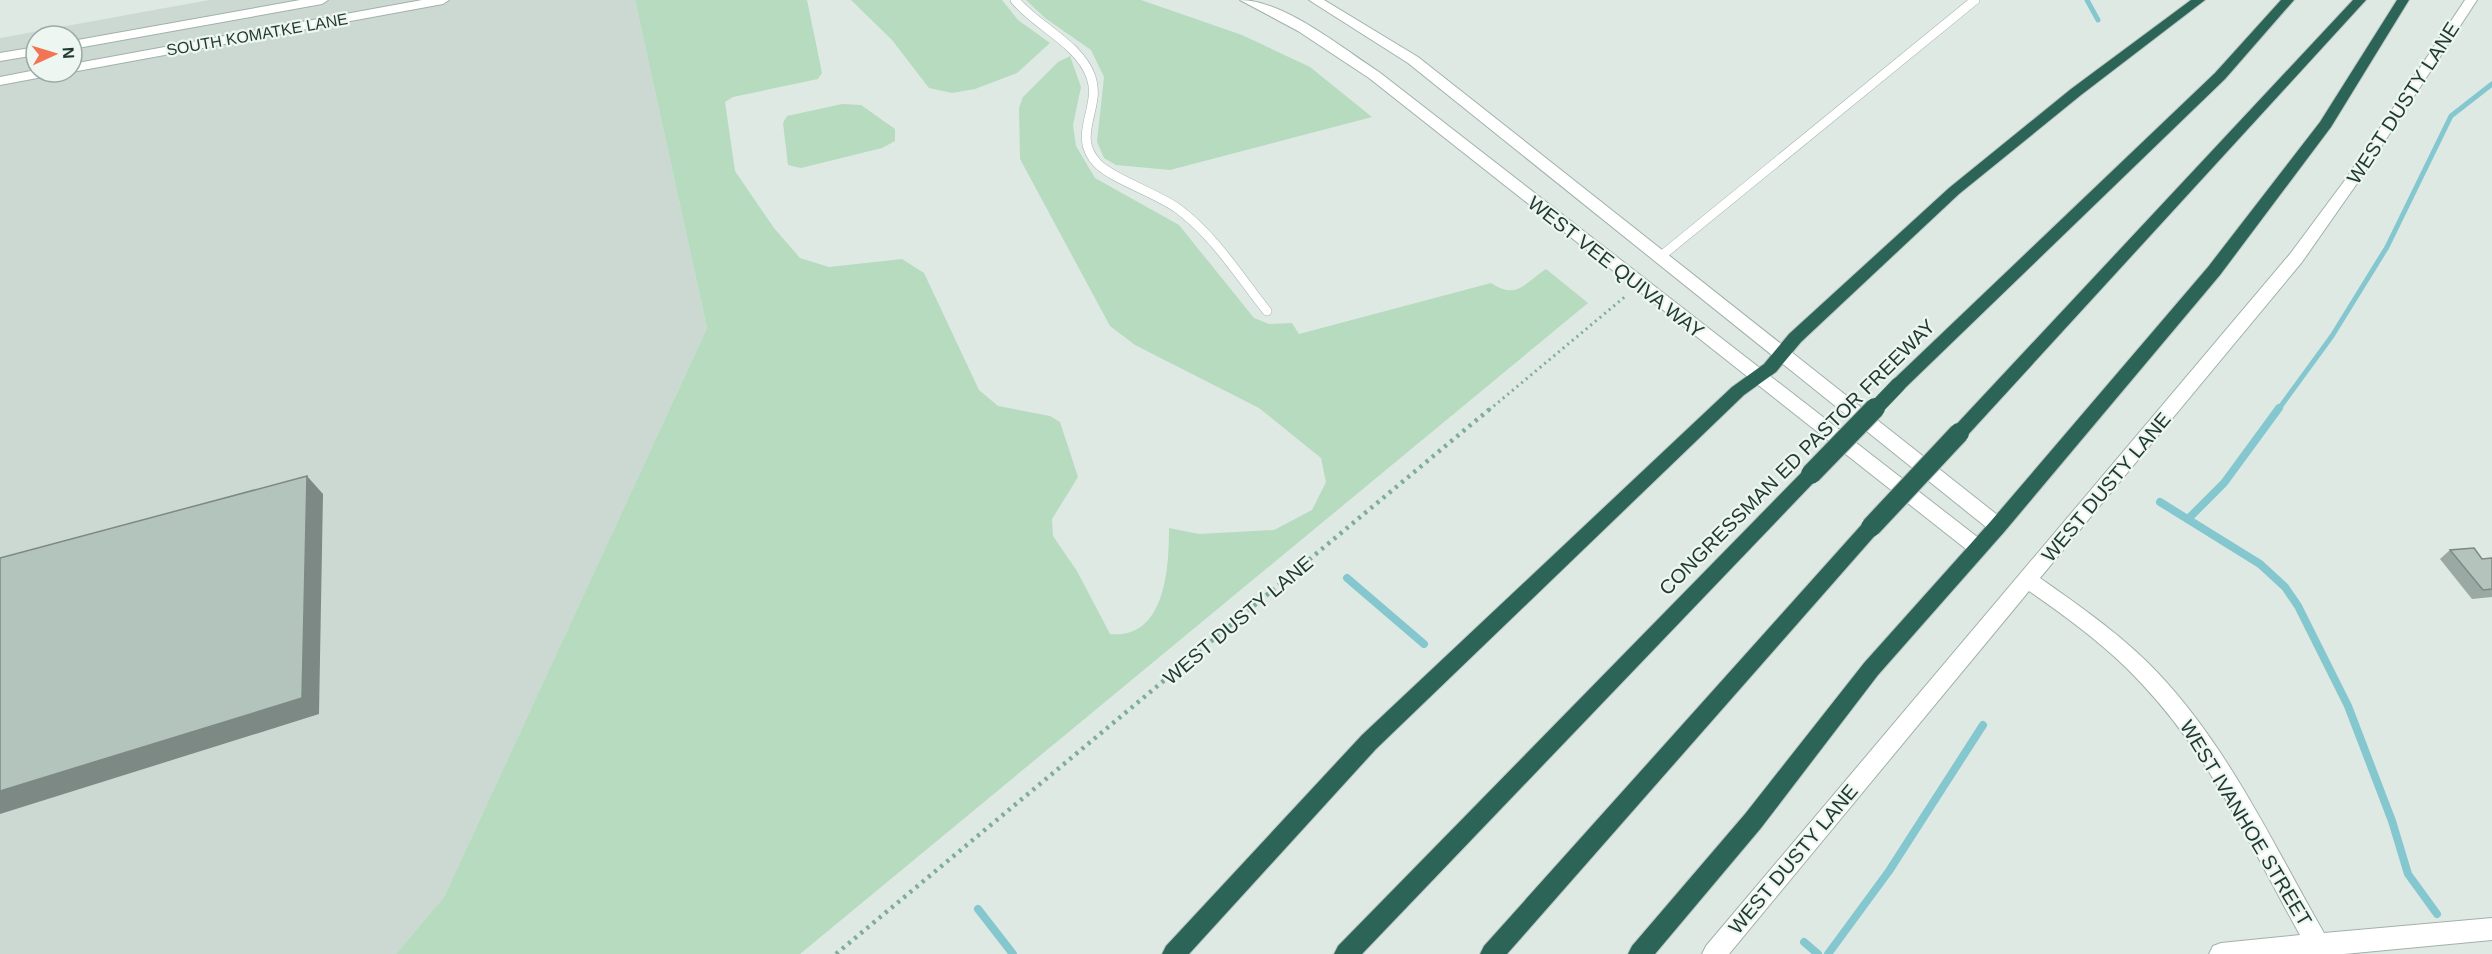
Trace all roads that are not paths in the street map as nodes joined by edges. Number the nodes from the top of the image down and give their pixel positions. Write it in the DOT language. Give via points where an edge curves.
graph roads {
  1 [pos="322,0"];
  2 [pos="443,0"];
  3 [pos="1015,0"];
  4 [pos="1245,0"];
  5 [pos="1315,0"];
  6 [pos="1975,0"];
  7 [pos="2199,0"];
  8 [pos="2288,0"];
  9 [pos="2360,0"];
  10 [pos="2403,0"];
  11 [pos="2471,0"];
  12 [pos="84,43"];
  13 [pos="24,53"];
  14 [pos="0,57"];
  15 [pos="84,66"];
  16 [pos="24,76"];
  17 [pos="0,81"];
  18 [pos="1660,258"];
  19 [pos="1267,311"];
  20 [pos="1783,357"];
  21 [pos="1759,378"];
  22 [pos="1998,526"];
  23 [pos="1978,548"];
  24 [pos="2028,580"];
  25 [pos="2492,929"];
  26 [pos="2320,949"];
  27 [pos="1174,954"];
  28 [pos="1346,954"];
  29 [pos="1492,954"];
  30 [pos="1640,954"];
  31 [pos="1714,954"];
  32 [pos="2221,954"];
  1 -- 12 [label="street, SOUTH KOMATKE LANE"];
  2 -- 15 [label="street, SOUTH KOMATKE LANE"];
  3 -- 19 [label="lane" via="1027,15 1073,49 1092,78 1084,140 1098,164 1176,208 1198,226"];
  4 -- 21 [label="street, WEST VEE QUIVA WAY" via="1303,28 1368,70"];
  5 -- 18 [label="street, WEST VEE QUIVA WAY" via="1413,60"];
  6 -- 18 [label="lane"];
  7 -- 20 [label="highway" via="2076,92 1954,191 1795,338"];
  8 -- 28 [label="highway, CONGRESSMAN ED PASTOR FREEWAY, bridge" via="2220,76 1811,474"];
  9 -- 29 [label="highway, bridge" via="1871,527"];
  10 -- 22 [label="highway" via="2289,176 2214,271"];
  11 -- 24 [label="street, WEST DUSTY LANE" via="2296,258"];
  13 -- 14 [label="street"];
  16 -- 17 [label="street"];
  18 -- 20 [label="street, WEST VEE QUIVA WAY"];
  20 -- 21 [label="highway"];
  20 -- 22 [label="street, WEST VEE QUIVA WAY"];
  21 -- 23 [label="street, WEST VEE QUIVA WAY"];
  21 -- 27 [label="highway" via="1738,391 1370,742"];
  22 -- 23 [label="highway"];
  23 -- 30 [label="highway" via="1871,669 1753,821"];
  24 -- 26 [label="street, WEST IVANHOE STREET" via="2110,643 2177,709 2221,773"];
  24 -- 31 [label="street, WEST DUSTY LANE"];
  25 -- 26 [label="street"];
  26 -- 32 [label="street"];
}
